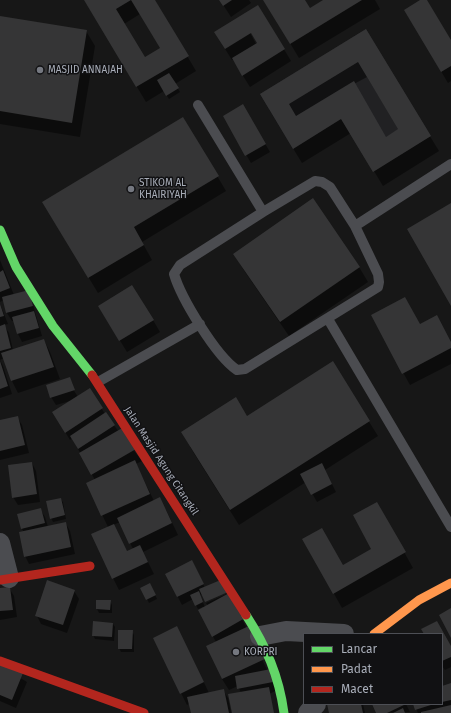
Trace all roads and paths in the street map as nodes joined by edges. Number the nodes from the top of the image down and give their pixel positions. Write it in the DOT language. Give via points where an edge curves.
graph roads {
  1 [pos="198,105"];
  2 [pos="451,164"];
  3 [pos="263,212"];
  4 [pos="355,226"];
  5 [pos="0,230"];
  6 [pos="328,319"];
  7 [pos="200,324"];
  8 [pos="98,382"];
  9 [pos="451,527"];
  10 [pos="0,543"];
  11 [pos="90,566"];
  12 [pos="4,579"];
  13 [pos="451,583"];
  14 [pos="325,633"];
  15 [pos="375,633"];
  16 [pos="260,636"];
  17 [pos="0,661"];
  18 [pos="315,705"];
  19 [pos="144,713"];
  20 [pos="284,713"];
  21 [pos="308,713"];
  1 -- 3 [label="lane"];
  2 -- 4 [label="lane"];
  3 -- 4 [label="lane" via="315,181 322,182 330,187"];
  3 -- 7 [label="lane" via="180,265 174,274"];
  4 -- 6 [label="lane" via="380,282 373,291"];
  5 -- 8 [label="street, Jalan Masjid Agung Citangkil" via="16,267 53,326"];
  6 -- 7 [label="lane" via="245,369 237,370 228,364"];
  6 -- 9 [label="lane"];
  7 -- 8 [label="lane"];
  8 -- 16 [label="street, Jalan Masjid Agung Citangkil"];
  10 -- 12 [label="street"];
  11 -- 12 [label="street"];
  13 -- 15 [label="street" via="419,600"];
  14 -- 16 [label="street" via="286,631"];
  16 -- 20 [label="street, Jalan Masjid Agung Citangkil" via="275,672 283,698"];
  17 -- 19 [label="street"];
  18 -- 21 [label="street"];
}
